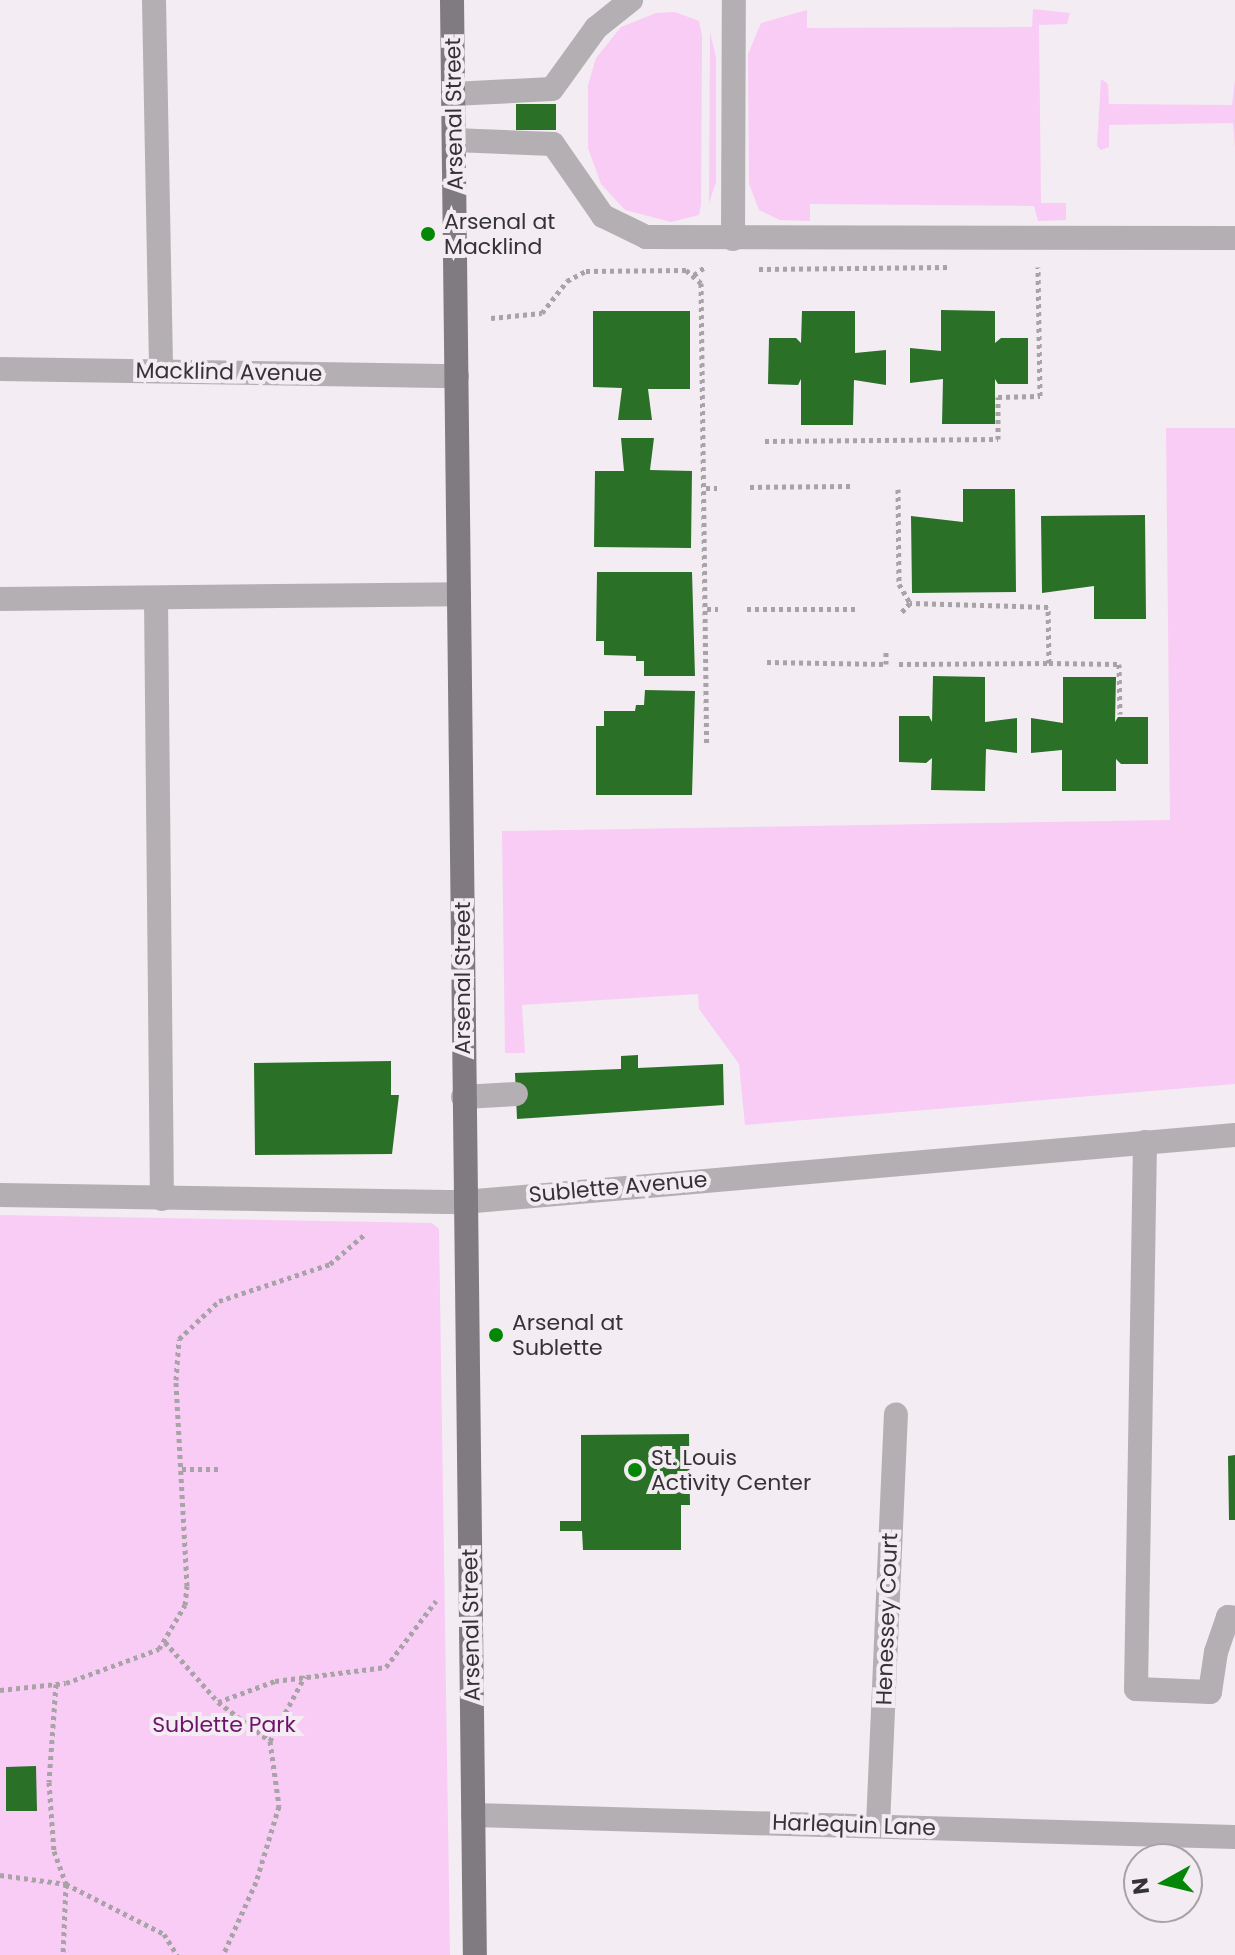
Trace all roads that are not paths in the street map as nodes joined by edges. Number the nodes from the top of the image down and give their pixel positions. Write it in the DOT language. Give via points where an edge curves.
graph roads {
  1 [pos="154,0"];
  2 [pos="452,0"];
  3 [pos="631,0"];
  4 [pos="734,0"];
  5 [pos="453,94"];
  6 [pos="454,140"];
  7 [pos="1235,238"];
  8 [pos="733,239"];
  9 [pos="0,369"];
  10 [pos="161,371"];
  11 [pos="457,376"];
  12 [pos="459,594"];
  13 [pos="156,598"];
  14 [pos="0,599"];
  15 [pos="516,1094"];
  16 [pos="463,1097"];
  17 [pos="1235,1135"];
  18 [pos="1145,1142"];
  19 [pos="0,1195"];
  20 [pos="162,1199"];
  21 [pos="464,1202"];
  22 [pos="896,1414"];
  23 [pos="1235,1618"];
  24 [pos="473,1815"];
  25 [pos="878,1825"];
  26 [pos="1235,1837"];
  27 [pos="475,1955"];
  1 -- 10 [label="street"];
  2 -- 5 [label="main road, Arsenal Street"];
  3 -- 5 [label="street" via="596,28 552,89"];
  4 -- 8 [label="street"];
  5 -- 6 [label="main road, Arsenal Street"];
  6 -- 8 [label="street" via="553,144 571,165 587,198 623,228 646,237"];
  6 -- 11 [label="main road, Arsenal Street"];
  7 -- 8 [label="street"];
  9 -- 10 [label="street, Macklind Avenue"];
  10 -- 11 [label="street, Macklind Avenue"];
  11 -- 12 [label="main road, Arsenal Street"];
  12 -- 13 [label="street"];
  12 -- 16 [label="main road, Arsenal Street"];
  13 -- 14 [label="street"];
  13 -- 20 [label="street"];
  15 -- 16 [label="street"];
  16 -- 21 [label="main road, Arsenal Street"];
  17 -- 18 [label="street, Sublette Avenue"];
  18 -- 21 [label="street, Sublette Avenue"];
  18 -- 23 [label="street" via="1136,1424 1136,1689 1210,1692 1216,1652 1228,1617"];
  19 -- 20 [label="street, Sublette Avenue"];
  20 -- 21 [label="street, Sublette Avenue"];
  21 -- 24 [label="main road, Arsenal Street"];
  22 -- 25 [label="street, Henessey Court"];
  24 -- 25 [label="street, Harlequin Lane"];
  24 -- 27 [label="main road, Arsenal Street"];
  25 -- 26 [label="street, Harlequin Lane"];
}
